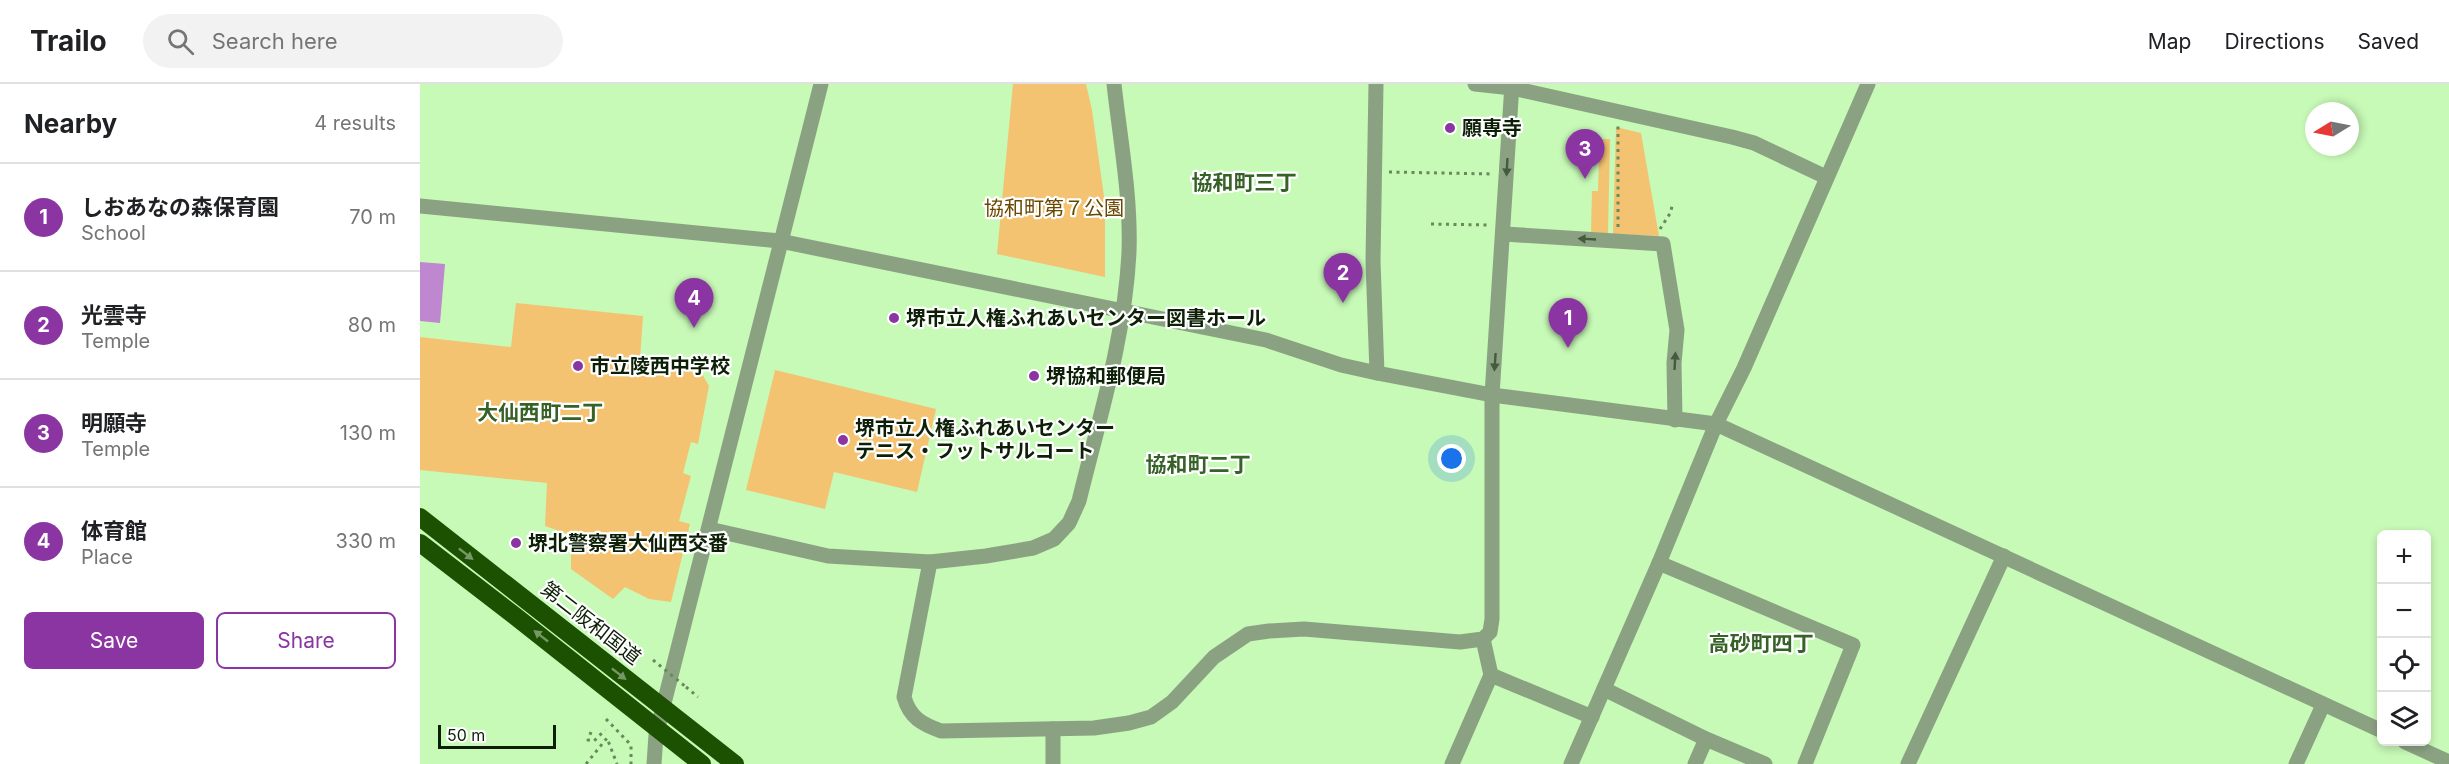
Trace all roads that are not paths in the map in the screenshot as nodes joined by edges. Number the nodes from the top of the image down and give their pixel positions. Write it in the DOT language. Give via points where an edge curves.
graph roads {
  1 [pos="821,84"];
  2 [pos="1114,84"];
  3 [pos="1376,84"];
  4 [pos="1475,84"];
  5 [pos="1868,84"];
  6 [pos="1512,86"];
  7 [pos="1826,177"];
  8 [pos="420,206"];
  9 [pos="1504,230"];
  10 [pos="780,241"];
  11 [pos="1123,310"];
  12 [pos="1377,374"];
  13 [pos="1492,394"];
  14 [pos="1675,420"];
  15 [pos="1716,424"];
  16 [pos="420,517"];
  17 [pos="709,529"];
  18 [pos="420,543"];
  19 [pos="2004,556"];
  20 [pos="930,562"];
  21 [pos="1659,563"];
  22 [pos="1483,639"];
  23 [pos="1491,675"];
  24 [pos="1604,689"];
  25 [pos="2323,705"];
  26 [pos="1592,717"];
  27 [pos="1053,729"];
  28 [pos="2377,729"];
  29 [pos="1706,739"];
  30 [pos="2415,746"];
  31 [pos="2449,762"];
  32 [pos="654,764"];
  33 [pos="702,764"];
  34 [pos="735,764"];
  35 [pos="1053,764"];
  36 [pos="1452,764"];
  37 [pos="1571,764"];
  38 [pos="1695,764"];
  39 [pos="1766,764"];
  40 [pos="1805,764"];
  41 [pos="1908,764"];
  42 [pos="2296,764"];
  1 -- 10 [label="street"];
  2 -- 11 [label="street" via="1129,250"];
  3 -- 12 [label="street" via="1373,261"];
  4 -- 6 [label="street"];
  5 -- 7 [label="street"];
  6 -- 7 [label="street" via="1754,143"];
  6 -- 9 [label="street, one-way"];
  7 -- 15 [label="street"];
  8 -- 10 [label="street"];
  9 -- 13 [label="street, one-way"];
  14 -- 9 [label="street, one-way" via="1677,330 1663,244"];
  10 -- 11 [label="street"];
  10 -- 17 [label="street"];
  11 -- 12 [label="street" via="1266,340"];
  11 -- 20 [label="street" via="1079,501 1069,523 1054,539 1033,548"];
  12 -- 13 [label="street"];
  13 -- 14 [label="street"];
  13 -- 22 [label="street" via="1492,619 1490,632"];
  14 -- 15 [label="street"];
  15 -- 19 [label="street"];
  15 -- 21 [label="street"];
  16 -- 34 [label="highway, 第二阪和国道, one-way, bridge"];
  17 -- 20 [label="street" via="828,556"];
  17 -- 32 [label="street" via="656,735"];
  33 -- 18 [label="highway, 第二阪和国道, one-way, bridge"];
  19 -- 25 [label="street"];
  19 -- 41 [label="street"];
  20 -- 27 [label="street" via="904,697 913,717 941,731"];
  21 -- 24 [label="street"];
  21 -- 40 [label="street" via="1853,645"];
  22 -- 23 [label="street"];
  22 -- 27 [label="street" via="1460,642 1304,628 1248,634 1214,657 1172,702 1151,717 1094,728"];
  23 -- 26 [label="street"];
  23 -- 36 [label="street"];
  24 -- 26 [label="street"];
  24 -- 29 [label="street"];
  25 -- 28 [label="street"];
  25 -- 42 [label="street"];
  26 -- 37 [label="street"];
  27 -- 35 [label="street"];
  29 -- 38 [label="street"];
  29 -- 39 [label="street"];
  30 -- 31 [label="street"];
}
